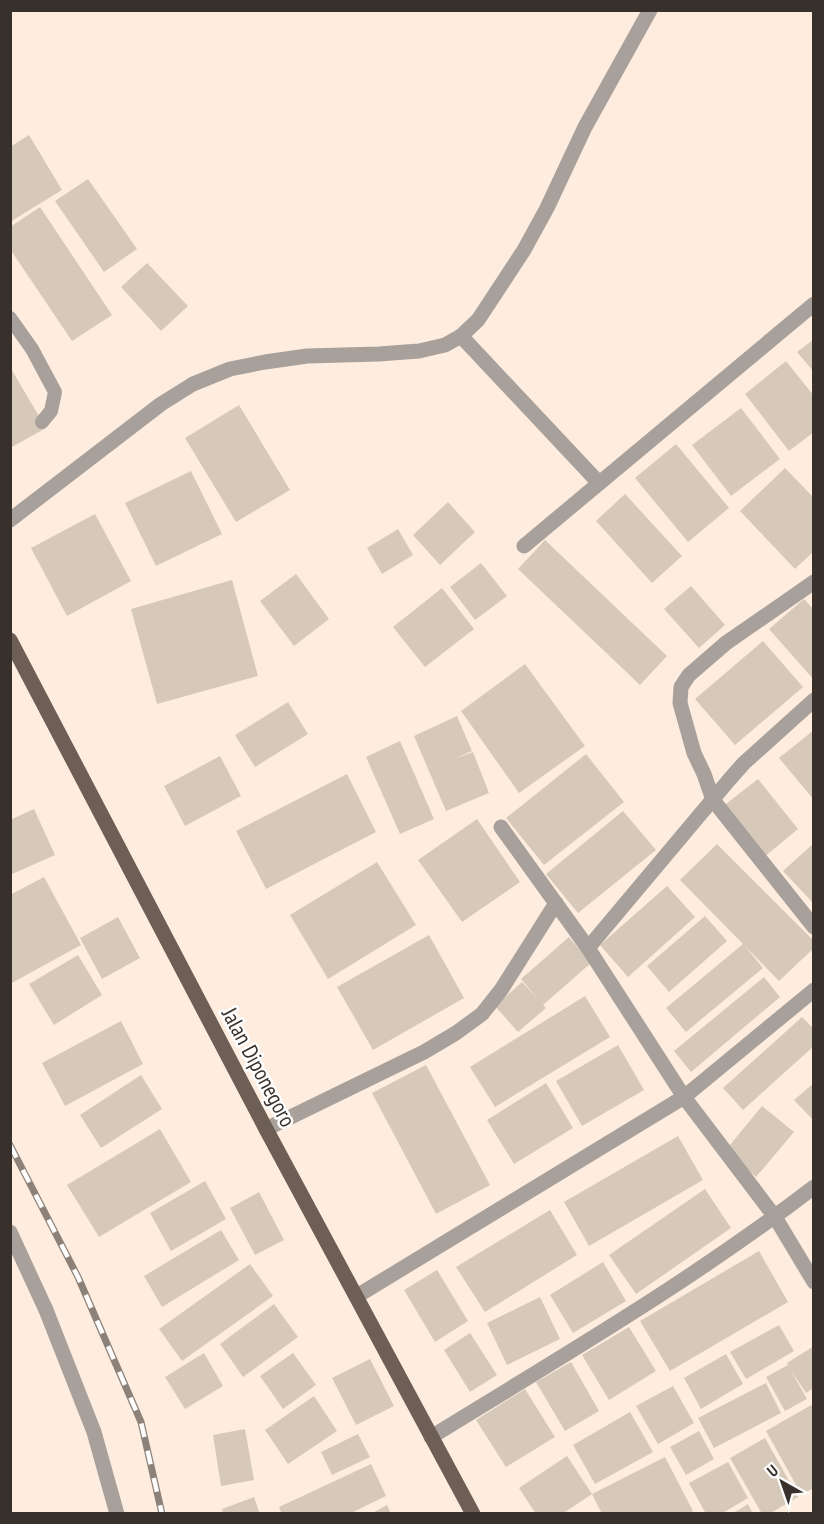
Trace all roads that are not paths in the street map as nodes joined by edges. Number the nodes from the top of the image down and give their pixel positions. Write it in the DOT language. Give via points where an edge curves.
graph roads {
  1 [pos="650,10"];
  2 [pos="813,304"];
  3 [pos="10,318"];
  4 [pos="460,336"];
  5 [pos="42,422"];
  6 [pos="599,483"];
  7 [pos="10,520"];
  8 [pos="524,546"];
  9 [pos="813,582"];
  10 [pos="10,640"];
  11 [pos="16,661"];
  12 [pos="813,700"];
  13 [pos="712,800"];
  14 [pos="501,827"];
  15 [pos="556,903"];
  16 [pos="813,927"];
  17 [pos="588,948"];
  18 [pos="813,990"];
  19 [pos="684,1097"];
  20 [pos="266,1129"];
  21 [pos="813,1187"];
  22 [pos="775,1217"];
  23 [pos="10,1232"];
  24 [pos="813,1282"];
  25 [pos="357,1296"];
  26 [pos="431,1437"];
  27 [pos="117,1514"];
  28 [pos="473,1514"];
  1 -- 4 [label="street" via="585,127 524,250 478,320"];
  2 -- 6 [label="street"];
  3 -- 5 [label="lane" via="55,392 51,411"];
  4 -- 6 [label="street"];
  4 -- 7 [label="street" via="445,345 418,351 285,358 230,369 193,384"];
  6 -- 8 [label="street"];
  9 -- 13 [label="street" via="726,643 681,687 684,720"];
  10 -- 11 [label="main road, Jalan Diponegoro"];
  11 -- 20 [label="main road, Jalan Diponegoro"];
  12 -- 13 [label="street" via="744,764"];
  13 -- 16 [label="street"];
  13 -- 17 [label="street"];
  14 -- 15 [label="street"];
  15 -- 17 [label="street"];
  15 -- 20 [label="street" via="482,1014 424,1052"];
  17 -- 19 [label="street"];
  18 -- 19 [label="street"];
  19 -- 22 [label="street"];
  19 -- 25 [label="street"];
  20 -- 25 [label="main road, Jalan Diponegoro"];
  21 -- 22 [label="street"];
  22 -- 24 [label="street"];
  22 -- 26 [label="street" via="626,1318"];
  23 -- 27 [label="street" via="94,1432"];
  25 -- 26 [label="main road, Jalan Diponegoro"];
  26 -- 28 [label="main road, Jalan Diponegoro"];
}
